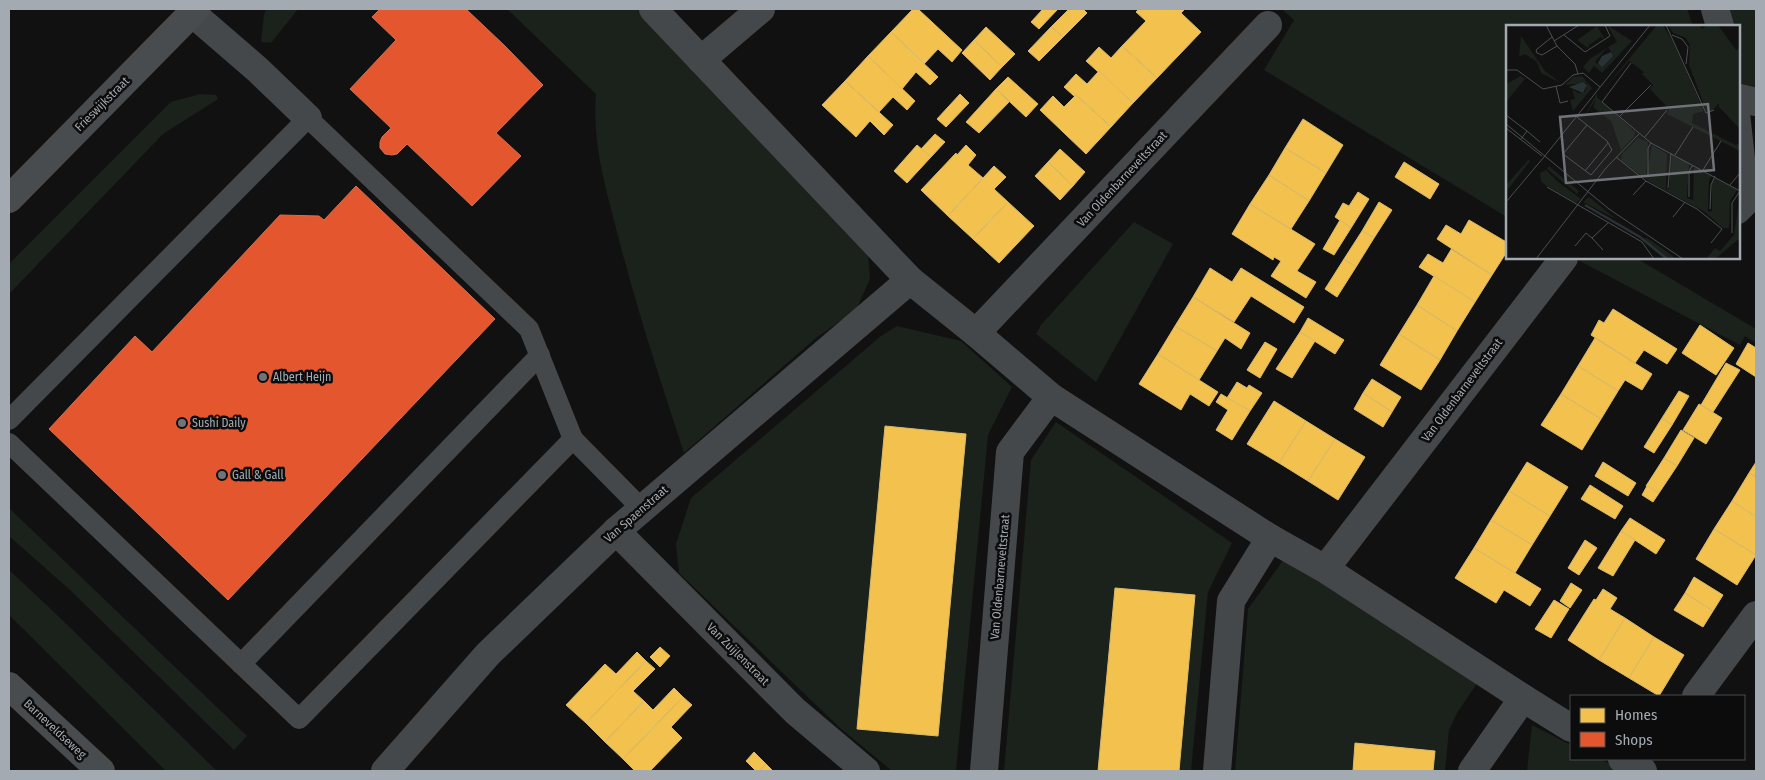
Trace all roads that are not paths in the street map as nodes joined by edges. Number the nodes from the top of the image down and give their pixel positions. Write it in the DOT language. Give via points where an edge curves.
graph roads {
  1 [pos="653,9"];
  2 [pos="761,9"];
  3 [pos="1715,9"];
  4 [pos="194,11"];
  5 [pos="1268,25"];
  6 [pos="1720,25"];
  7 [pos="701,60"];
  8 [pos="1740,98"];
  9 [pos="1756,102"];
  10 [pos="1740,113"];
  11 [pos="308,118"];
  12 [pos="9,199"];
  13 [pos="1740,213"];
  14 [pos="1563,259"];
  15 [pos="910,280"];
  16 [pos="976,333"];
  17 [pos="540,355"];
  18 [pos="1051,397"];
  19 [pos="9,420"];
  20 [pos="573,439"];
  21 [pos="9,443"];
  22 [pos="642,509"];
  23 [pos="616,531"];
  24 [pos="1270,538"];
  25 [pos="1325,569"];
  26 [pos="1756,615"];
  27 [pos="241,664"];
  28 [pos="9,686"];
  29 [pos="1697,695"];
  30 [pos="1523,698"];
  31 [pos="1570,727"];
  32 [pos="1624,760"];
  33 [pos="1650,760"];
  34 [pos="101,771"];
  35 [pos="385,771"];
  36 [pos="866,771"];
  37 [pos="984,771"];
  38 [pos="1217,771"];
  39 [pos="1472,771"];
  40 [pos="1642,771"];
  1 -- 7 [label="street"];
  2 -- 7 [label="street"];
  3 -- 6 [label="street"];
  4 -- 11 [label="street"];
  4 -- 12 [label="street, Frieswijkstraat"];
  5 -- 16 [label="street, Van Oldenbarneveltstraat"];
  7 -- 15 [label="street"];
  8 -- 9 [label="street"];
  10 -- 13 [label="lane" via="1750,203"];
  11 -- 17 [label="lane" via="529,329"];
  11 -- 19 [label="lane"];
  14 -- 25 [label="street, Van Oldenbarneveltstraat"];
  15 -- 16 [label="street"];
  15 -- 22 [label="street, Van Spaenstraat"];
  16 -- 18 [label="street"];
  17 -- 20 [label="lane"];
  17 -- 27 [label="lane"];
  18 -- 24 [label="street"];
  18 -- 37 [label="street, Van Oldenbarneveltstraat" via="1010,452"];
  20 -- 22 [label="lane"];
  20 -- 27 [label="lane" via="299,719"];
  21 -- 27 [label="lane"];
  22 -- 23 [label="street, Van Spaenstraat"];
  23 -- 35 [label="street, Van Spaenstraat" via="488,654"];
  23 -- 36 [label="street, Van Zuijlenstraat" via="796,711"];
  24 -- 25 [label="street"];
  24 -- 38 [label="street" via="1231,601"];
  25 -- 30 [label="street"];
  26 -- 29 [label="street"];
  28 -- 34 [label="street, Barneveldseweg"];
  30 -- 31 [label="street"];
  30 -- 39 [label="street"];
  32 -- 40 [label="street"];
  33 -- 40 [label="street"];
}
